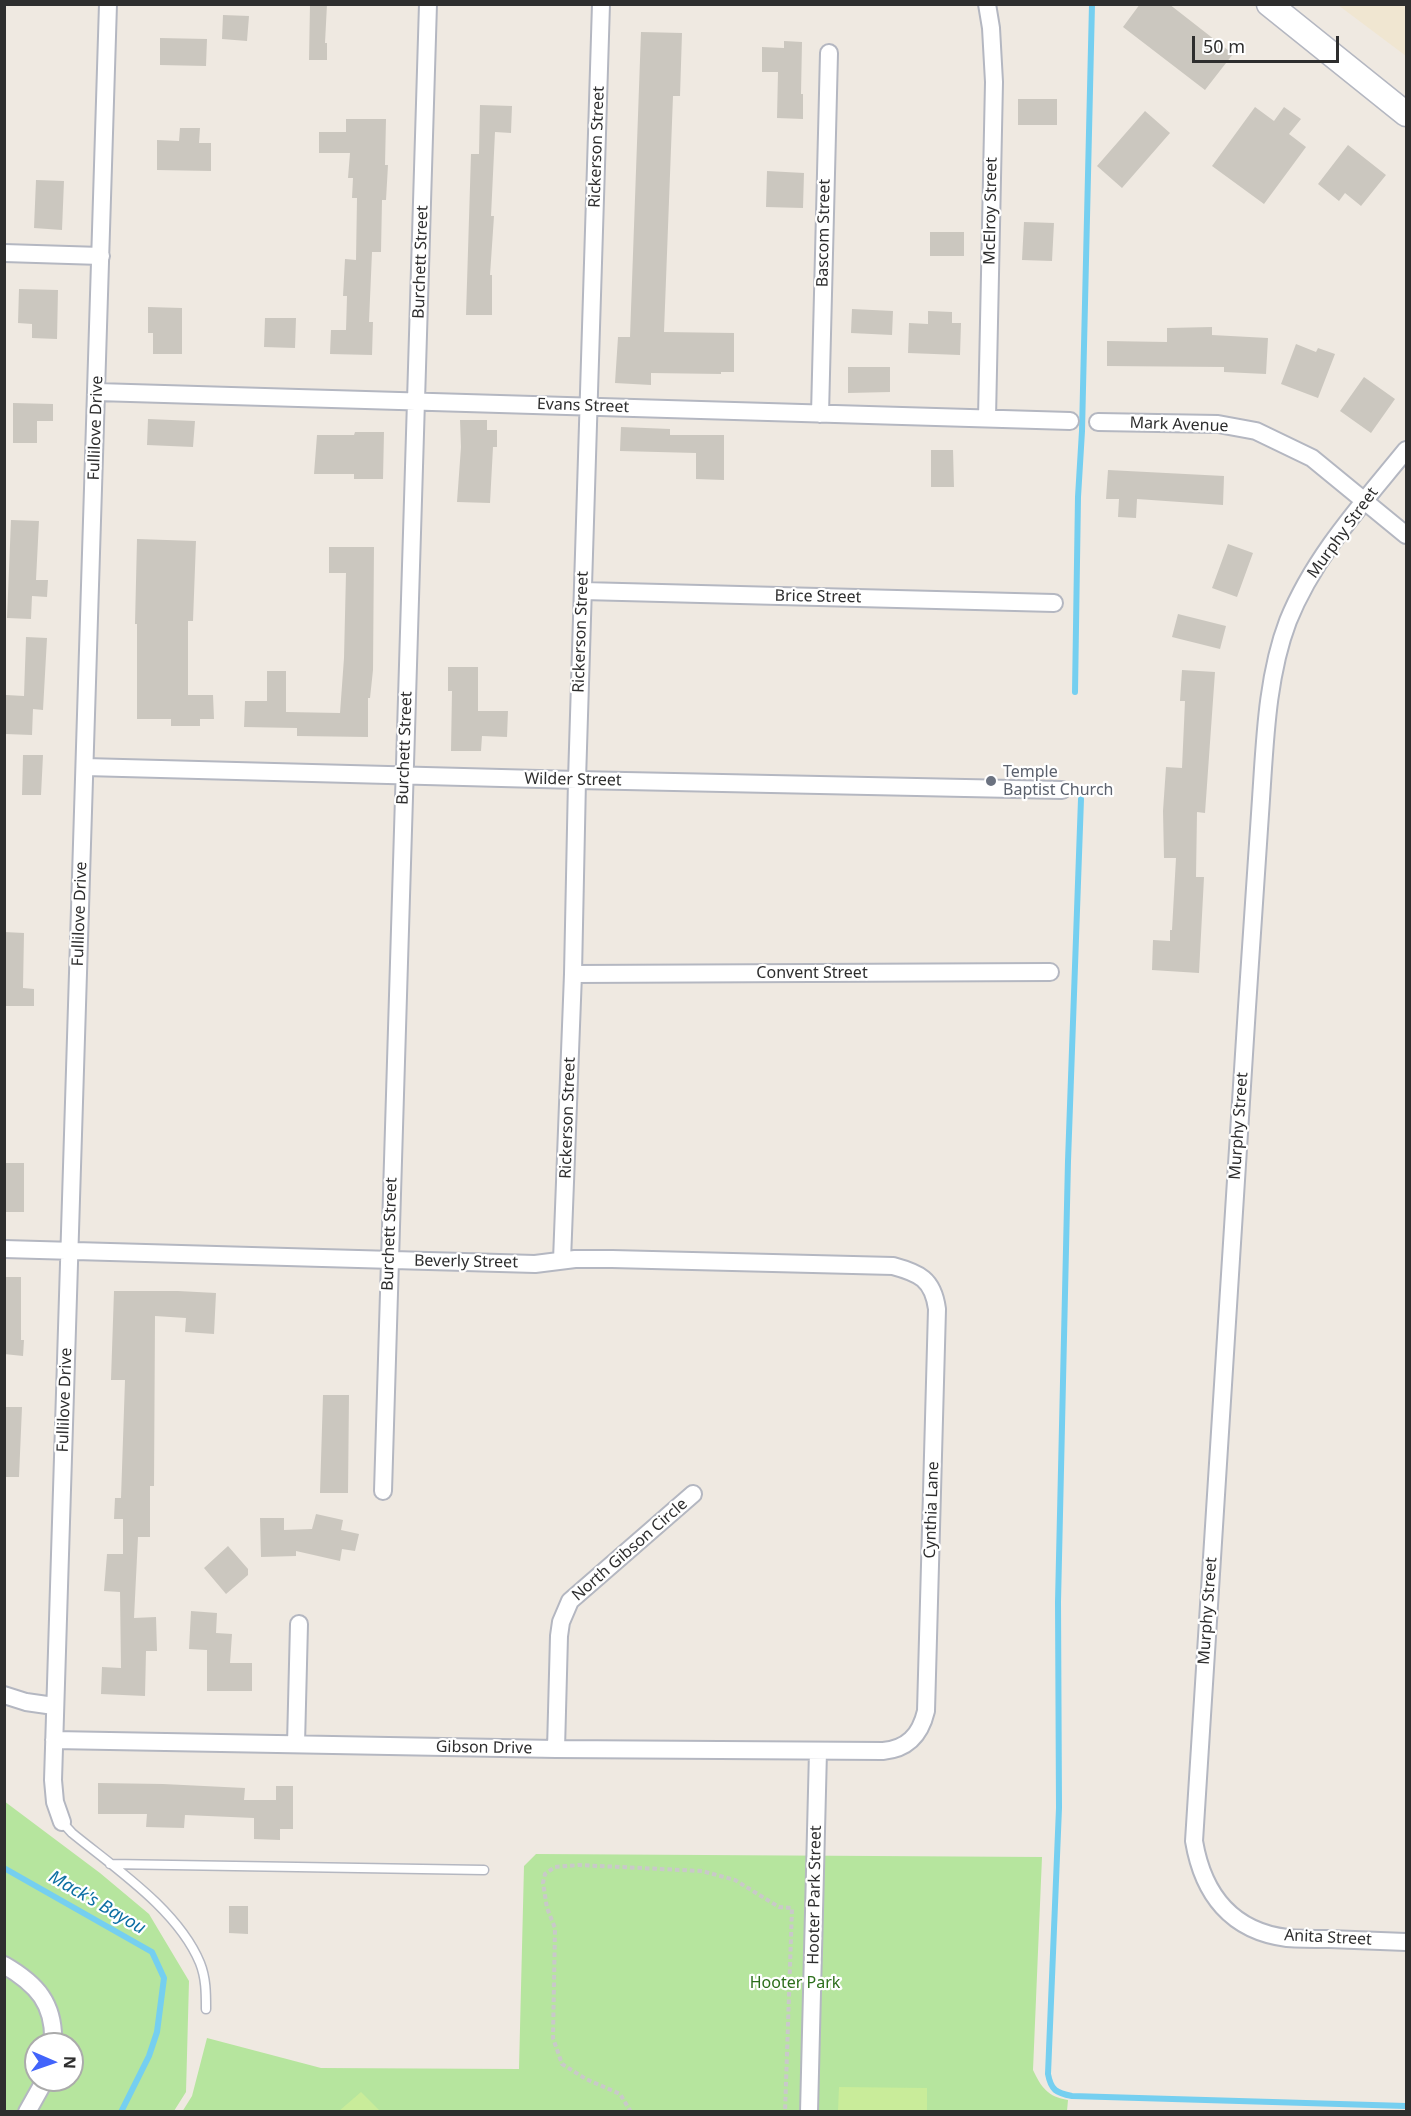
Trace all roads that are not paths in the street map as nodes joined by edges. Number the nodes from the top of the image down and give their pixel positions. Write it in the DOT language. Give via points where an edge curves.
graph roads {
  1 [pos="108,4"];
  2 [pos="428,4"];
  3 [pos="601,4"];
  4 [pos="987,4"];
  5 [pos="1269,4"];
  6 [pos="829,53"];
  7 [pos="1407,114"];
  8 [pos="4,253"];
  9 [pos="100,256"];
  10 [pos="97,392"];
  11 [pos="417,401"];
  12 [pos="589,406"];
  13 [pos="820,414"];
  14 [pos="987,418"];
  15 [pos="1070,421"];
  16 [pos="1098,422"];
  17 [pos="1407,450"];
  18 [pos="1364,501"];
  19 [pos="1407,535"];
  20 [pos="583,591"];
  21 [pos="1054,603"];
  22 [pos="85,767"];
  23 [pos="404,776"];
  24 [pos="577,780"];
  25 [pos="1062,790"];
  26 [pos="1050,972"];
  27 [pos="573,974"];
  28 [pos="4,1249"];
  29 [pos="70,1250"];
  30 [pos="389,1260"];
  31 [pos="562,1260"];
  32 [pos="925,1279"];
  33 [pos="383,1491"];
  34 [pos="693,1494"];
  35 [pos="299,1624"];
  36 [pos="4,1695"];
  37 [pos="54,1706"];
  38 [pos="54,1740"];
  39 [pos="911,1741"];
  40 [pos="296,1744"];
  41 [pos="556,1749"];
  42 [pos="818,1751"];
  43 [pos="62,1822"];
  44 [pos="1194,1841"];
  45 [pos="110,1864"];
  46 [pos="484,1870"];
  47 [pos="1407,1942"];
  48 [pos="4,1965"];
  49 [pos="206,2009"];
  50 [pos="52,2032"];
  51 [pos="38,2092"];
  52 [pos="27,2112"];
  53 [pos="809,2112"];
  1 -- 9 [label="street, Fullilove Drive"];
  2 -- 11 [label="street, Burchett Street"];
  3 -- 12 [label="street, Rickerson Street"];
  4 -- 14 [label="street, McElroy Street" via="994,82"];
  5 -- 7 [label="main road"];
  6 -- 13 [label="street, Bascom Street"];
  8 -- 9 [label="street"];
  9 -- 10 [label="street, Fullilove Drive"];
  10 -- 11 [label="street, Evans Street"];
  10 -- 22 [label="street, Fullilove Drive"];
  11 -- 12 [label="street, Evans Street"];
  11 -- 23 [label="street, Burchett Street"];
  12 -- 13 [label="street, Evans Street"];
  12 -- 20 [label="street, Rickerson Street"];
  13 -- 14 [label="street, Evans Street"];
  14 -- 15 [label="street, Evans Street"];
  16 -- 18 [label="street, Mark Avenue" via="1218,424 1256,431 1312,458"];
  17 -- 18 [label="street, Murphy Street"];
  18 -- 19 [label="street, Mark Avenue"];
  18 -- 44 [label="street, Murphy Street" via="1326,551 1287,623 1270,704"];
  20 -- 21 [label="street, Brice Street"];
  20 -- 24 [label="street, Rickerson Street"];
  22 -- 23 [label="street, Wilder Street"];
  22 -- 29 [label="street, Fullilove Drive"];
  23 -- 24 [label="street, Wilder Street"];
  23 -- 30 [label="street, Burchett Street"];
  24 -- 25 [label="street, Wilder Street"];
  24 -- 27 [label="street, Rickerson Street"];
  26 -- 27 [label="street, Convent Street"];
  27 -- 31 [label="street, Rickerson Street"];
  28 -- 29 [label="street, Beverly Street"];
  29 -- 30 [label="street, Beverly Street"];
  29 -- 37 [label="street, Fullilove Drive"];
  30 -- 31 [label="street, Beverly Street" via="535,1264"];
  30 -- 33 [label="street, Burchett Street"];
  31 -- 32 [label="street, Beverly Street" via="877,1265 907,1270"];
  32 -- 39 [label="street, Cynthia Lane" via="936,1299 937,1330 926,1711"];
  34 -- 41 [label="street, North Gibson Circle" via="570,1601 558,1636"];
  35 -- 40 [label="street"];
  36 -- 37 [label="street"];
  37 -- 38 [label="street, Fullilove Drive"];
  38 -- 40 [label="street, Gibson Drive"];
  38 -- 43 [label="street, Fullilove Drive" via="53,1793"];
  39 -- 42 [label="street, Gibson Drive" via="883,1752"];
  40 -- 41 [label="street, Gibson Drive"];
  41 -- 42 [label="street, Gibson Drive"];
  42 -- 53 [label="street, Hooter Park Street"];
  43 -- 45 [label="lane"];
  44 -- 47 [label="street, Anita Street" via="1212,1894 1225,1910 1254,1929 1287,1938"];
  45 -- 46 [label="lane"];
  45 -- 49 [label="lane" via="155,1902 181,1932 200,1963"];
  48 -- 50 [label="street" via="33,1985 44,1998 50,2010"];
  51 -- 52 [label="street"];
}
